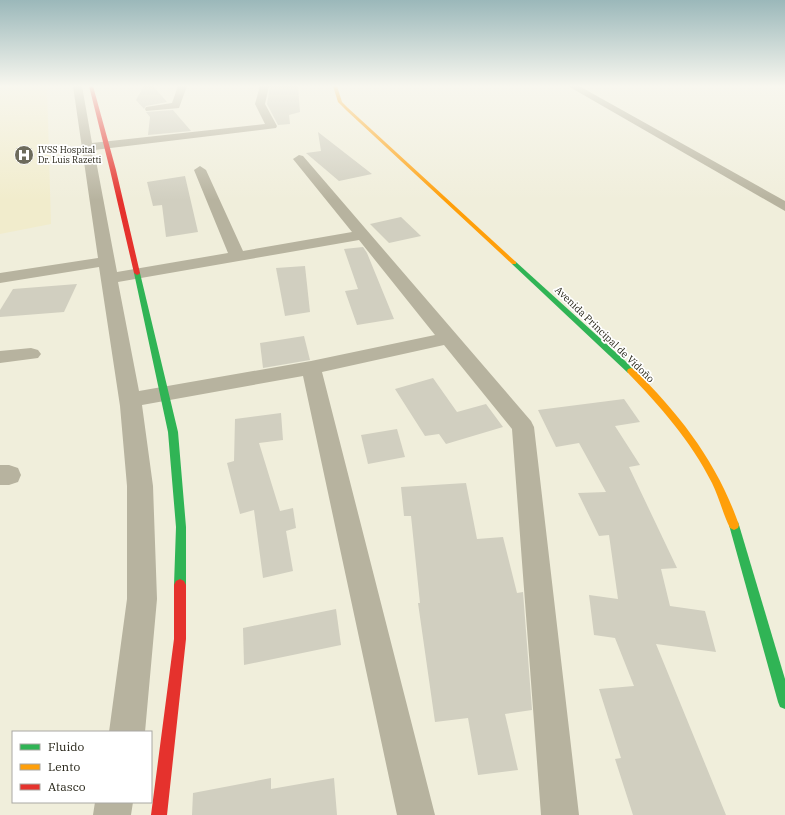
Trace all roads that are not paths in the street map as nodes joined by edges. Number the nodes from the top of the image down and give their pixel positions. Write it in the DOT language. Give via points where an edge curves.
graph roads {
  1 [pos="90,124"];
  2 [pos="95,124"];
  3 [pos="271,124"];
  4 [pos="362,124"];
  5 [pos="639,124"];
  6 [pos="97,146"];
  7 [pos="299,159"];
  8 [pos="200,170"];
  9 [pos="785,207"];
  10 [pos="362,234"];
  11 [pos="237,256"];
  12 [pos="109,270"];
  13 [pos="137,273"];
  14 [pos="0,278"];
  15 [pos="449,338"];
  16 [pos="31,354"];
  17 [pos="0,357"];
  18 [pos="311,368"];
  19 [pos="164,395"];
  20 [pos="130,400"];
  21 [pos="785,702"];
  22 [pos="127,731"];
  23 [pos="114,803"];
  24 [pos="112,815"];
  25 [pos="159,815"];
  26 [pos="416,815"];
  27 [pos="560,815"];
  1 -- 6 [label="street"];
  2 -- 6 [label="street"];
  3 -- 6 [label="street" via="272,126"];
  4 -- 21 [label="street, Avenida Principal de Vidoño" via="632,372 676,420 708,465 731,515"];
  5 -- 9 [label="street"];
  6 -- 12 [label="street"];
  6 -- 13 [label="street"];
  7 -- 10 [label="street"];
  8 -- 11 [label="street"];
  10 -- 11 [label="street"];
  10 -- 15 [label="street"];
  11 -- 13 [label="street"];
  12 -- 13 [label="street"];
  12 -- 14 [label="street"];
  12 -- 20 [label="street"];
  13 -- 19 [label="street"];
  15 -- 18 [label="street"];
  15 -- 27 [label="street" via="523,427"];
  16 -- 17 [label="street"];
  18 -- 19 [label="street"];
  18 -- 26 [label="street"];
  19 -- 20 [label="street"];
  19 -- 25 [label="street" via="172,432 181,527 180,639"];
  20 -- 22 [label="street" via="140,486 142,599"];
  23 -- 24 [label="street"];
}
